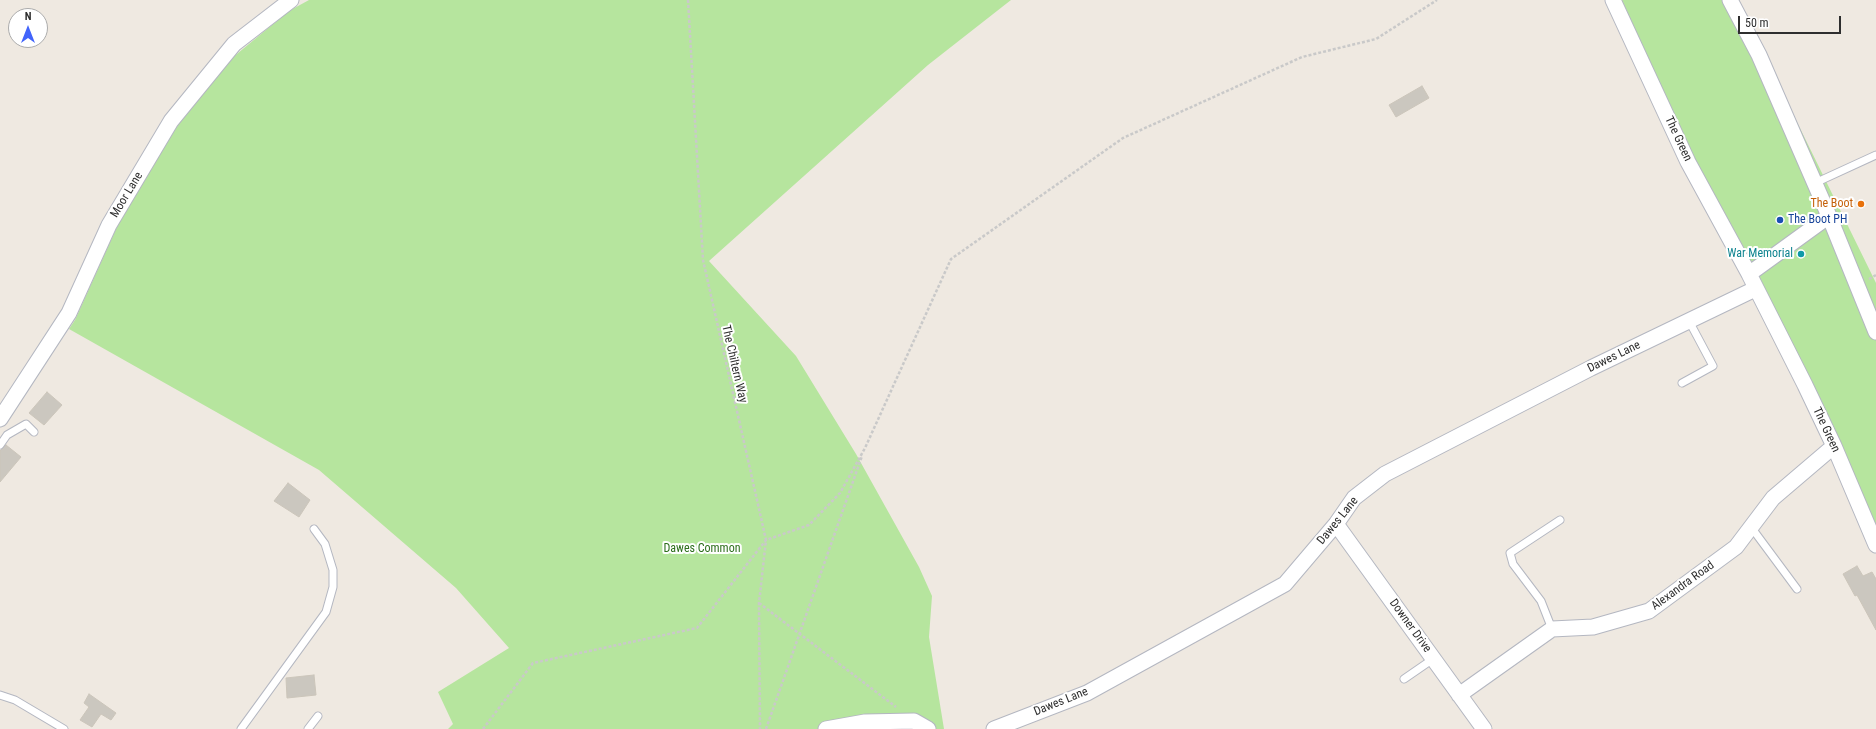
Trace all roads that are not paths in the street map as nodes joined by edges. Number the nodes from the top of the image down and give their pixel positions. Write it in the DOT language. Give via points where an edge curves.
graph roads {
  1 [pos="291,0"];
  2 [pos="1613,0"];
  3 [pos="1730,0"];
  4 [pos="1876,155"];
  5 [pos="1815,183"];
  6 [pos="1829,216"];
  7 [pos="1749,274"];
  8 [pos="1755,289"];
  9 [pos="1688,321"];
  10 [pos="1876,332"];
  11 [pos="1682,383"];
  12 [pos="0,419"];
  13 [pos="34,432"];
  14 [pos="0,445"];
  15 [pos="1834,446"];
  16 [pos="1560,520"];
  17 [pos="1336,524"];
  18 [pos="1751,527"];
  19 [pos="314,529"];
  20 [pos="1876,545"];
  21 [pos="1797,589"];
  22 [pos="1552,628"];
  23 [pos="1433,659"];
  24 [pos="1404,679"];
  25 [pos="0,695"];
  26 [pos="1459,695"];
  27 [pos="318,716"];
  28 [pos="1482,728"];
  29 [pos="64,729"];
  30 [pos="241,729"];
  31 [pos="308,729"];
  32 [pos="826,729"];
  33 [pos="928,729"];
  34 [pos="994,729"];
  1 -- 12 [label="street, Moor Lane" via="234,44 171,121 109,225 69,313"];
  2 -- 7 [label="street, The Green" via="1688,162"];
  3 -- 5 [label="street" via="1759,55"];
  4 -- 5 [label="lane"];
  5 -- 6 [label="street"];
  6 -- 7 [label="street"];
  6 -- 10 [label="street"];
  7 -- 8 [label="street, The Green"];
  8 -- 9 [label="street, Dawes Lane"];
  8 -- 15 [label="street, The Green"];
  9 -- 11 [label="lane" via="1713,366"];
  9 -- 17 [label="street, Dawes Lane" via="1385,474 1354,498"];
  13 -- 14 [label="lane" via="26,424 7,435"];
  15 -- 18 [label="street, Alexandra Road" via="1773,498"];
  15 -- 20 [label="street, The Green"];
  16 -- 22 [label="lane" via="1510,553 1513,564 1541,601"];
  17 -- 23 [label="street, Downer Drive"];
  17 -- 34 [label="street, Dawes Lane" via="1285,584 1087,693"];
  18 -- 21 [label="lane"];
  18 -- 22 [label="street, Alexandra Road" via="1736,547 1650,611 1593,627"];
  19 -- 30 [label="lane" via="325,544 333,570 333,587 326,612"];
  22 -- 26 [label="street"];
  23 -- 24 [label="lane"];
  23 -- 26 [label="street, Downer Drive"];
  25 -- 29 [label="lane" via="15,700"];
  26 -- 28 [label="street, Downer Drive"];
  27 -- 31 [label="lane"];
  32 -- 33 [label="street" via="865,722 914,721"];
}
